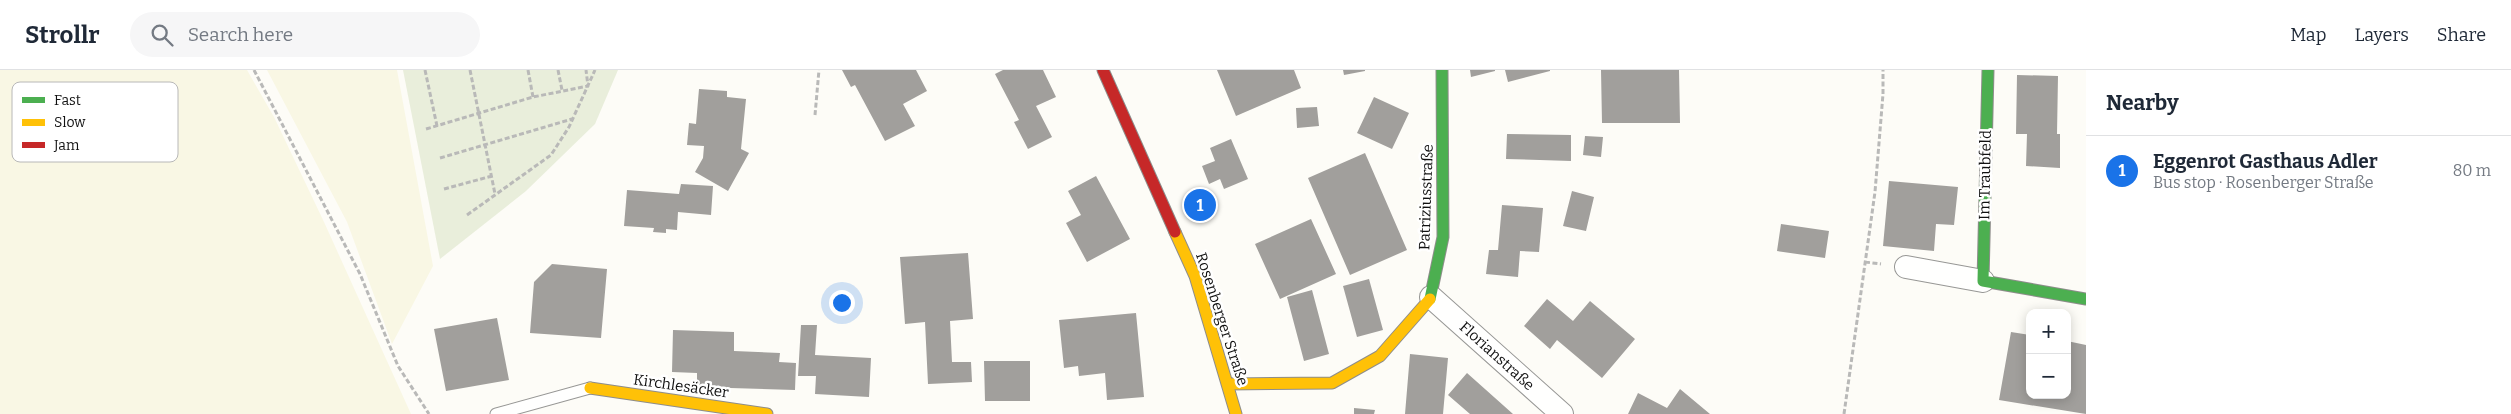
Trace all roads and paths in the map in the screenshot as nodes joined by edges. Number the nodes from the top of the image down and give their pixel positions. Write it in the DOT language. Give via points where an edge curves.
graph roads {
  1 [pos="254,70"];
  2 [pos="425,70"];
  3 [pos="470,70"];
  4 [pos="528,70"];
  5 [pos="558,70"];
  6 [pos="586,70"];
  7 [pos="595,70"];
  8 [pos="819,70"];
  9 [pos="1103,70"];
  10 [pos="1442,70"];
  11 [pos="1883,70"];
  12 [pos="1988,70"];
  13 [pos="588,86"];
  14 [pos="562,90"];
  15 [pos="532,97"];
  16 [pos="478,115"];
  17 [pos="815,115"];
  18 [pos="573,119"];
  19 [pos="437,126"];
  20 [pos="426,129"];
  21 [pos="487,144"];
  22 [pos="440,158"];
  23 [pos="492,176"];
  24 [pos="444,189"];
  25 [pos="495,194"];
  26 [pos="467,215"];
  27 [pos="1906,267"];
  28 [pos="1983,281"];
  29 [pos="1431,297"];
  30 [pos="2086,298"];
  31 [pos="1228,384"];
  32 [pos="590,388"];
  33 [pos="429,414"];
  34 [pos="496,414"];
  35 [pos="767,414"];
  36 [pos="1236,414"];
  37 [pos="1562,414"];
  38 [pos="1844,414"];
  1 -- 33 [label="path" via="360,274 398,366"];
  2 -- 19 [label="path"];
  3 -- 16 [label="path"];
  4 -- 15 [label="path"];
  5 -- 14 [label="path"];
  6 -- 13 [label="path"];
  7 -- 13 [label="path"];
  8 -- 17 [label="path"];
  9 -- 31 [label="street, Rosenberger Straße" via="1195,276"];
  10 -- 29 [label="street, Patriziusstraße" via="1443,237"];
  11 -- 38 [label="path" via="1875,192"];
  12 -- 28 [label="street, Im Traubfeld"];
  13 -- 14 [label="path"];
  13 -- 18 [label="path"];
  14 -- 15 [label="path"];
  15 -- 16 [label="path"];
  16 -- 19 [label="path"];
  16 -- 21 [label="path"];
  18 -- 21 [label="path"];
  18 -- 25 [label="path" via="551,155"];
  19 -- 20 [label="path"];
  21 -- 22 [label="path"];
  21 -- 23 [label="path"];
  23 -- 24 [label="path"];
  23 -- 25 [label="path"];
  25 -- 26 [label="path"];
  27 -- 28 [label="street"];
  28 -- 30 [label="street"];
  29 -- 31 [label="street, Patriziusstraße" via="1380,356 1332,383"];
  29 -- 37 [label="street, Florianstraße"];
  31 -- 36 [label="street, Rosenberger Straße"];
  32 -- 34 [label="lane"];
  32 -- 35 [label="street, Kirchlesäcker"];
}
